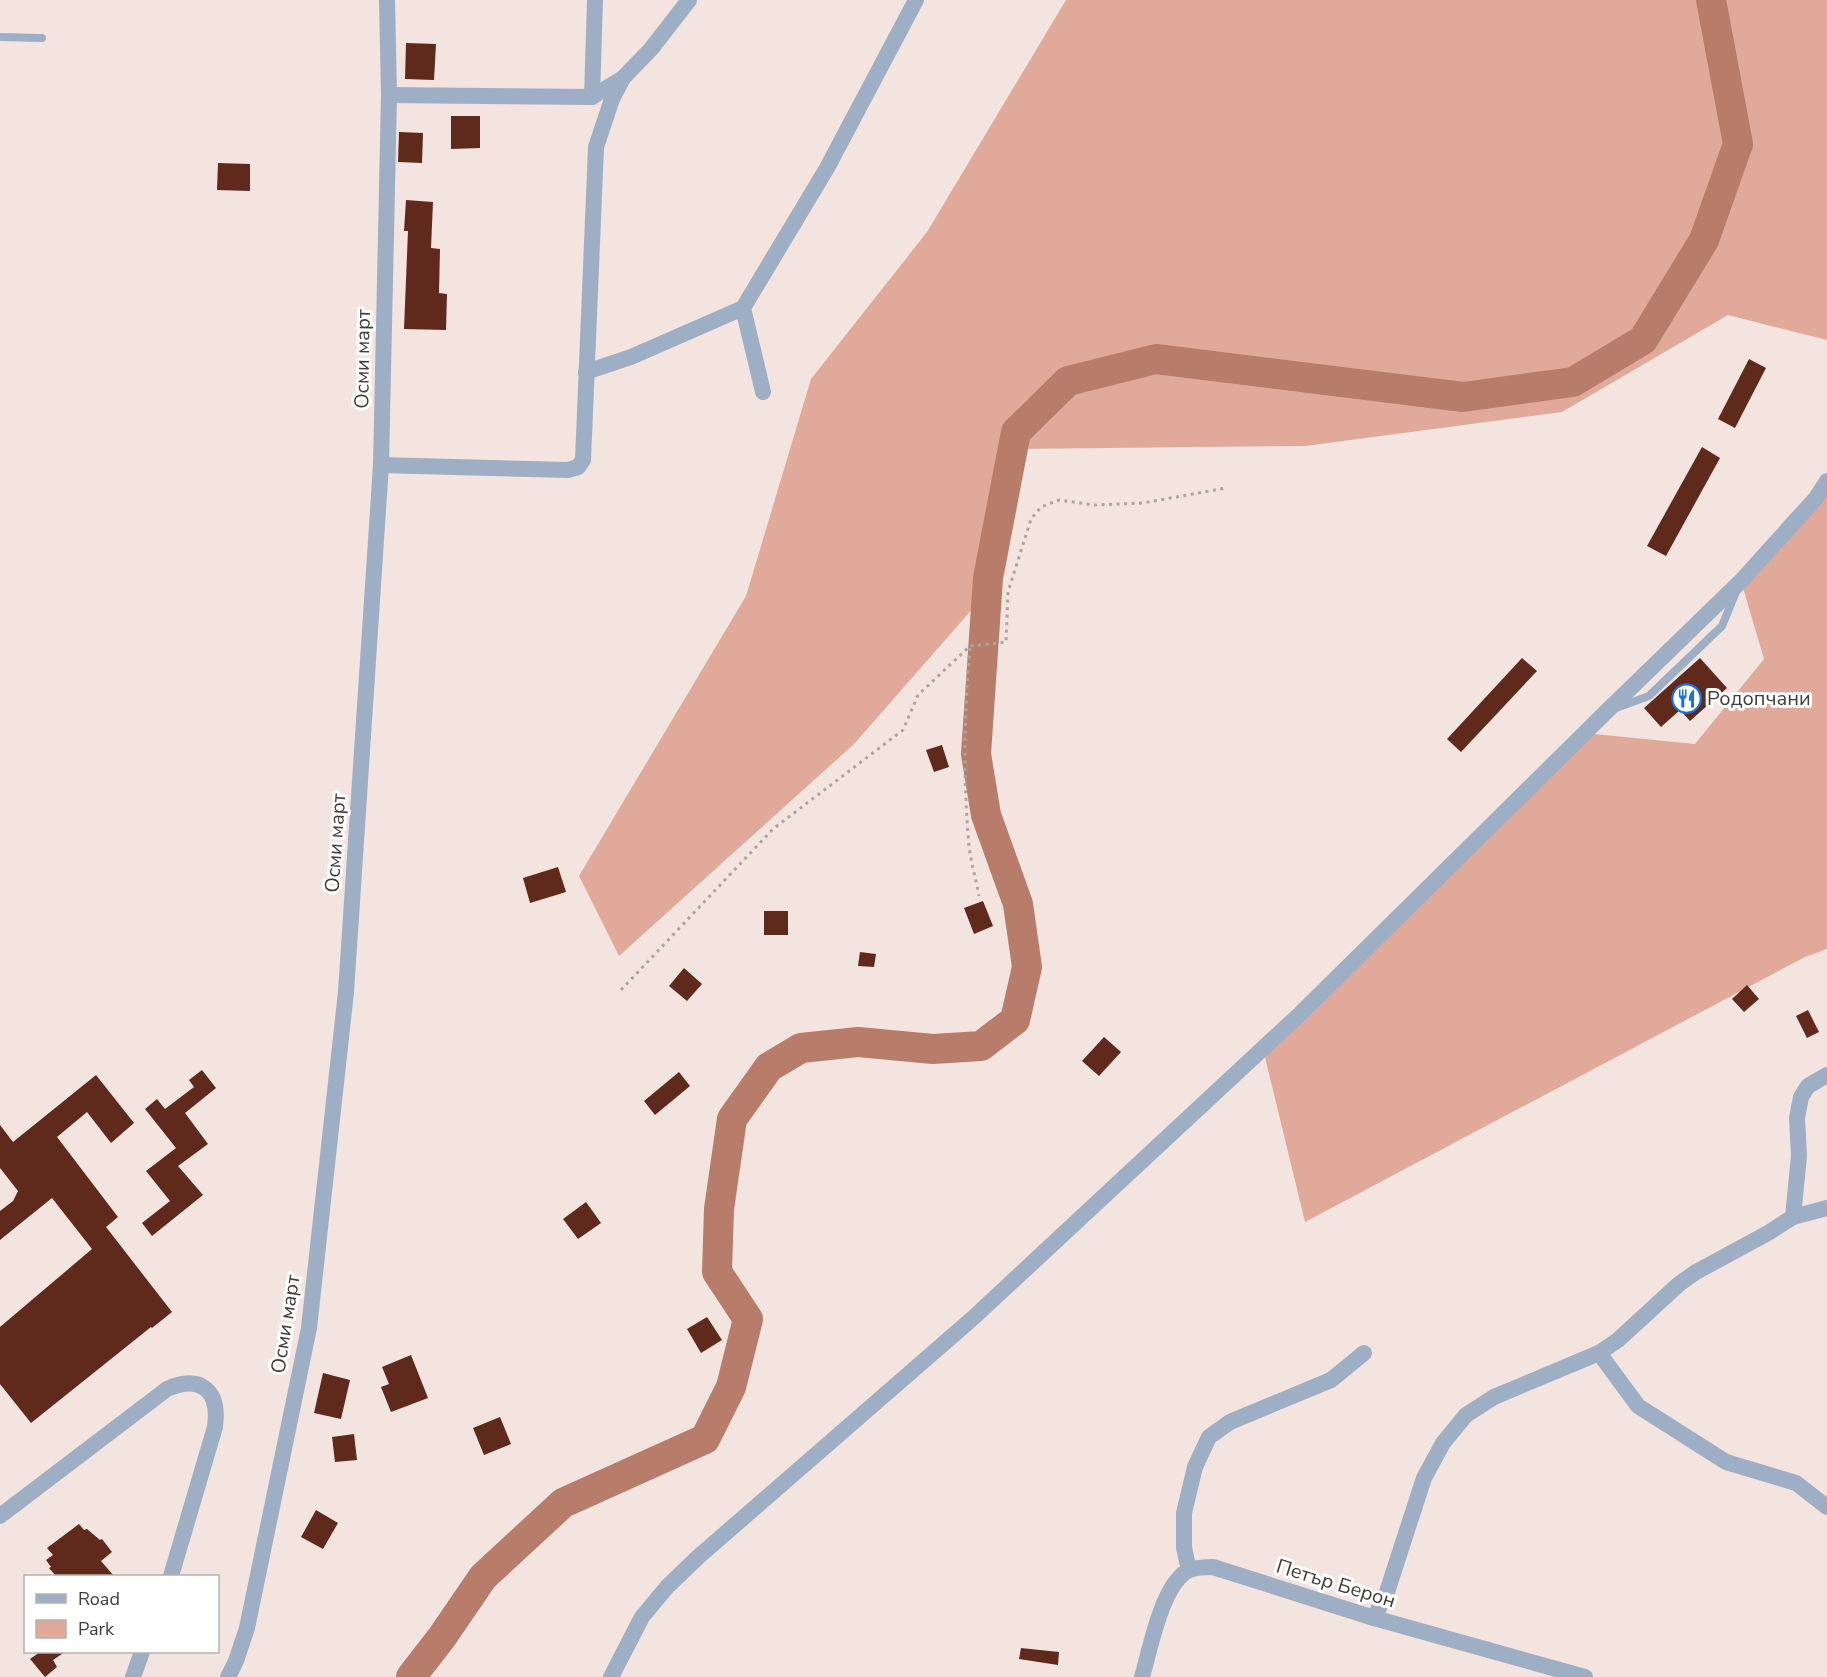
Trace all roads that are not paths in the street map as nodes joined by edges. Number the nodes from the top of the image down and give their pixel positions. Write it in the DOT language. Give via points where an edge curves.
graph roads {
  1 [pos="387,0"];
  2 [pos="595,0"];
  3 [pos="689,0"];
  4 [pos="916,0"];
  5 [pos="0,37"];
  6 [pos="42,38"];
  7 [pos="623,78"];
  8 [pos="390,95"];
  9 [pos="592,96"];
  10 [pos="743,308"];
  11 [pos="586,372"];
  12 [pos="764,392"];
  13 [pos="381,465"];
  14 [pos="1827,481"];
  15 [pos="1827,1075"];
  16 [pos="1827,1208"];
  17 [pos="1792,1217"];
  18 [pos="1364,1353"];
  19 [pos="1599,1353"];
  20 [pos="1827,1508"];
  21 [pos="0,1516"];
  22 [pos="1189,1570"];
  23 [pos="171,1575"];
  24 [pos="1374,1618"];
  25 [pos="142,1653"];
  26 [pos="133,1677"];
  27 [pos="228,1677"];
  28 [pos="611,1677"];
  29 [pos="1142,1677"];
  30 [pos="1586,1677"];
  1 -- 8 [label="street, Осми март"];
  2 -- 9 [label="street"];
  3 -- 7 [label="street"];
  4 -- 10 [label="street" via="827,168"];
  5 -- 6 [label="lane"];
  7 -- 9 [label="street"];
  7 -- 11 [label="street" via="596,147"];
  8 -- 9 [label="street"];
  8 -- 13 [label="street, Осми март"];
  10 -- 11 [label="street"];
  10 -- 12 [label="street"];
  11 -- 13 [label="street" via="583,460 578,467 568,470"];
  13 -- 27 [label="street, Осми март" via="346,992 309,1328 247,1628"];
  14 -- 28 [label="street" via="1741,581 1300,1014 1008,1286 667,1587 642,1617"];
  15 -- 17 [label="street" via="1808,1086 1801,1097"];
  16 -- 17 [label="street"];
  17 -- 19 [label="street" via="1696,1272"];
  18 -- 22 [label="street" via="1331,1380 1230,1422 1209,1437 1195,1467 1184,1513 1184,1548"];
  19 -- 20 [label="street" via="1638,1406 1726,1462 1796,1483"];
  19 -- 24 [label="street" via="1494,1397 1466,1415 1443,1443 1424,1478 1387,1592"];
  21 -- 23 [label="street" via="167,1389 194,1383 212,1394 218,1412"];
  22 -- 24 [label="street, Петър Берон" via="1213,1567"];
  22 -- 29 [label="street" via="1164,1603"];
  24 -- 30 [label="street, Петър Берон"];
  25 -- 26 [label="street"];
}
